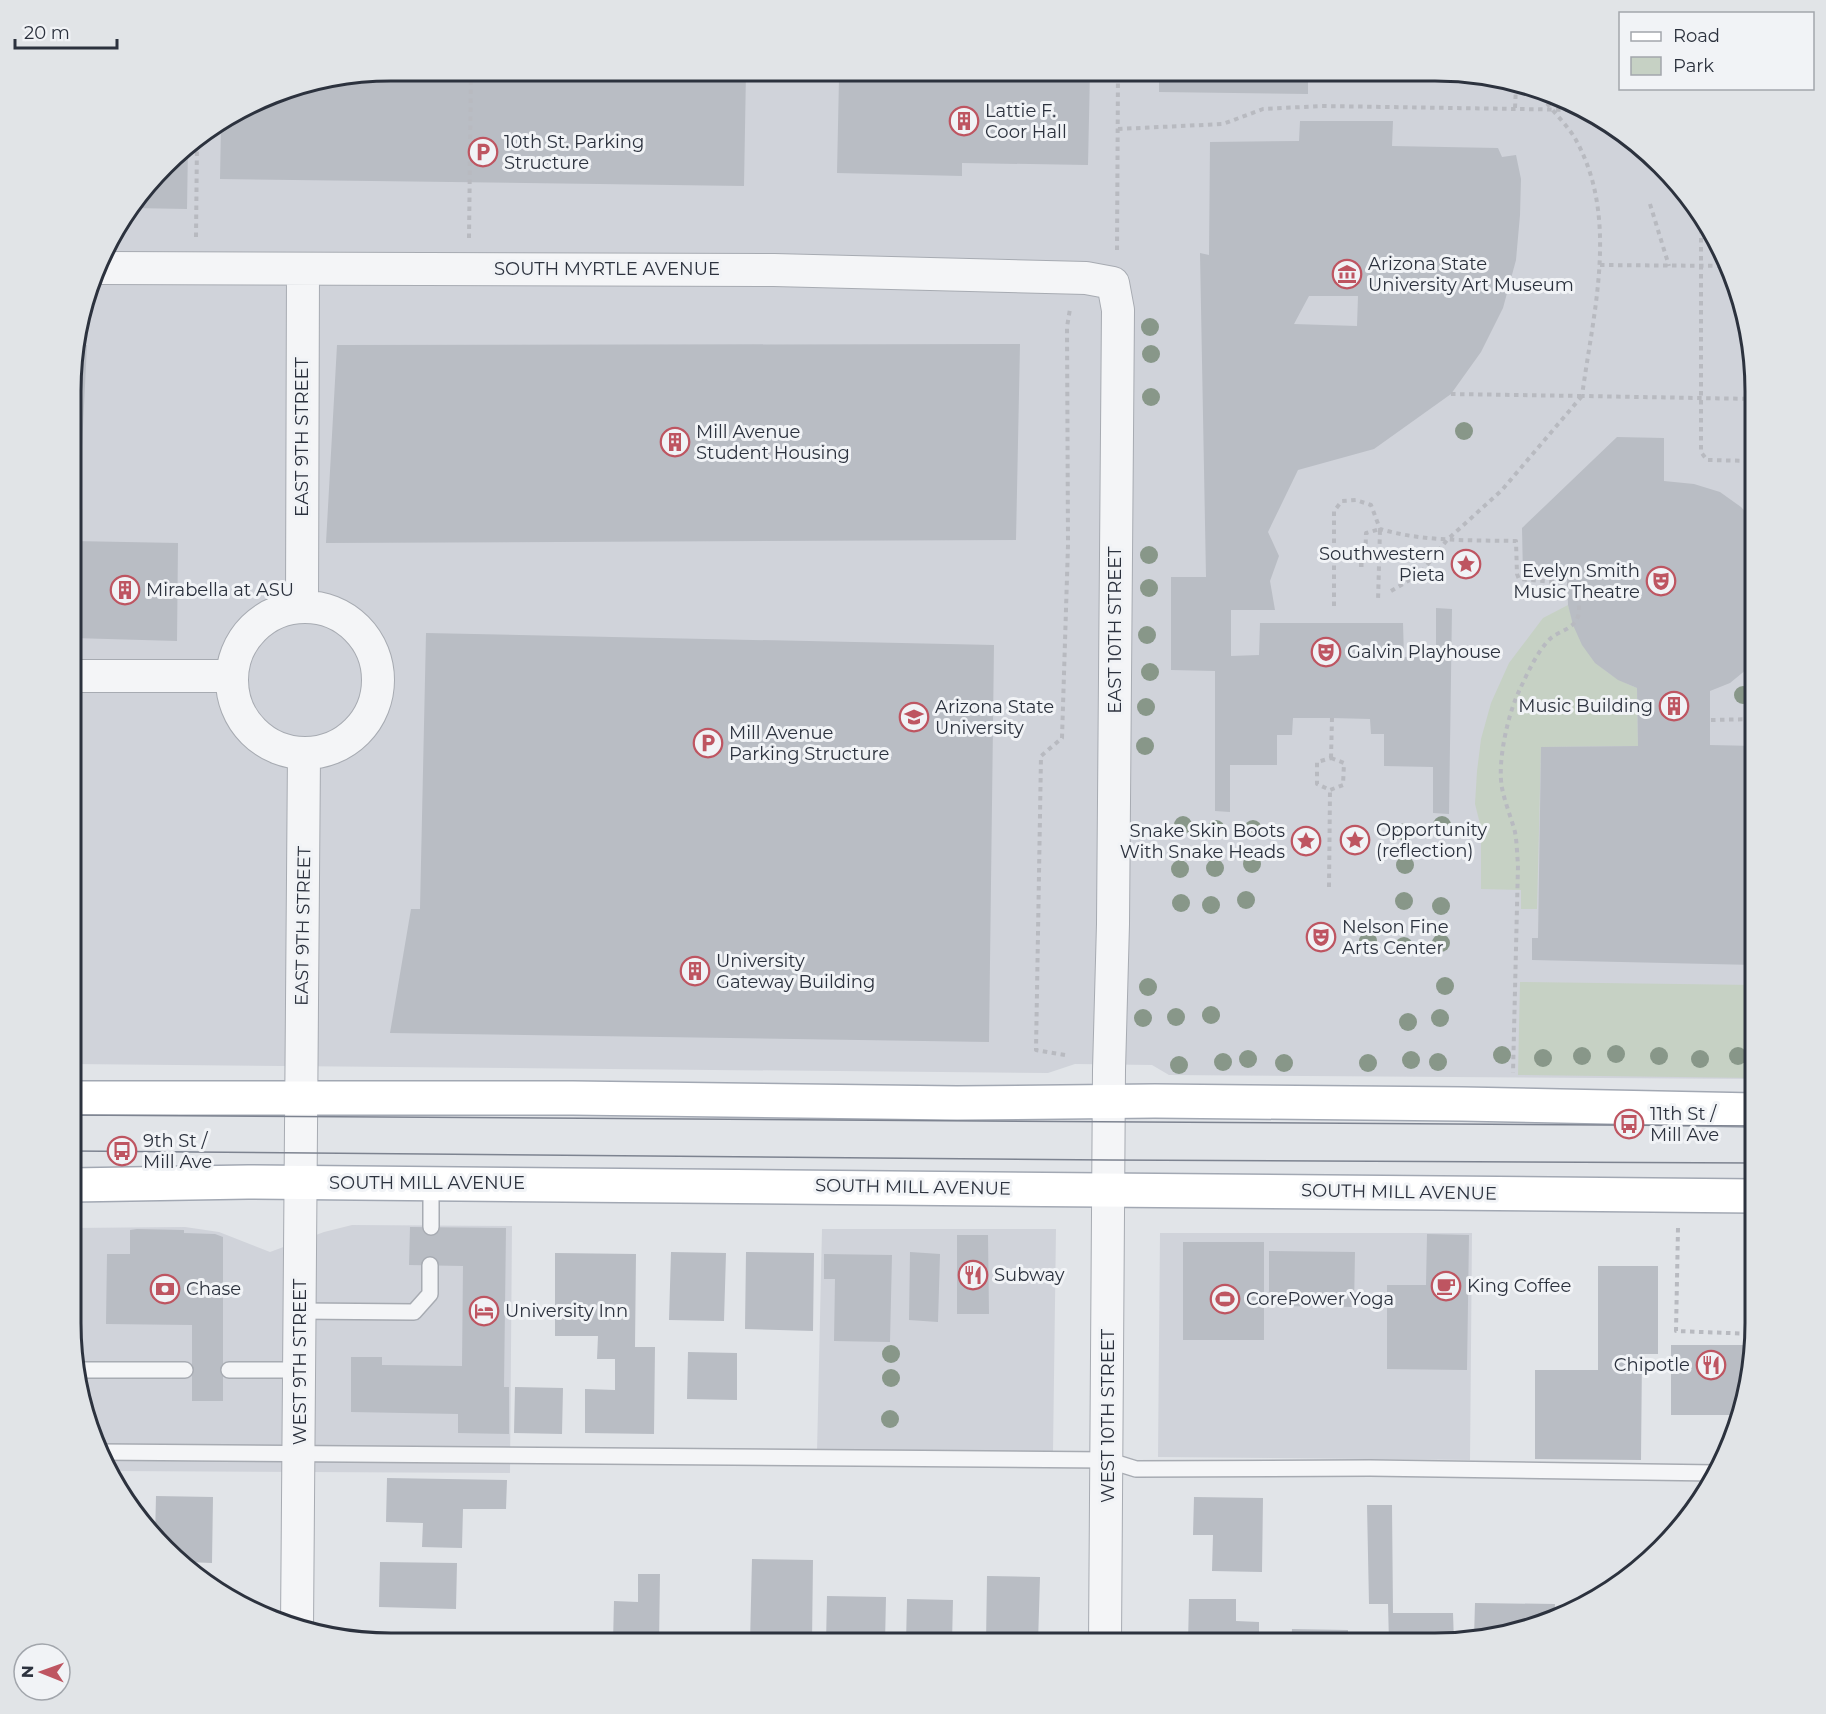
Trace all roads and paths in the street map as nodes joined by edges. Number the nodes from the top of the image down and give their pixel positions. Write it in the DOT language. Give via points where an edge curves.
graph roads {
  1 [pos="471,81"];
  2 [pos="1118,81"];
  3 [pos="1516,92"];
  4 [pos="1548,103"];
  5 [pos="1515,108"];
  6 [pos="1551,108"];
  7 [pos="1562,109"];
  8 [pos="1118,129"];
  9 [pos="197,149"];
  10 [pos="1650,204"];
  11 [pos="1701,232"];
  12 [pos="196,241"];
  13 [pos="1600,265"];
  14 [pos="1669,266"];
  15 [pos="1700,266"];
  16 [pos="1718,266"];
  17 [pos="107,268"];
  18 [pos="303,269"];
  19 [pos="468,269"];
  20 [pos="1113,283"];
  21 [pos="1071,306"];
  22 [pos="1451,394"];
  23 [pos="1582,396"];
  24 [pos="1700,399"];
  25 [pos="1745,399"];
  26 [pos="1745,461"];
  27 [pos="1380,529"];
  28 [pos="1447,540"];
  29 [pos="1359,565"];
  30 [pos="1391,591"];
  31 [pos="1378,601"];
  32 [pos="302,606"];
  33 [pos="1334,606"];
  34 [pos="81,676"];
  35 [pos="231,676"];
  36 [pos="1332,718"];
  37 [pos="1745,719"];
  38 [pos="1711,720"];
  39 [pos="304,754"];
  40 [pos="1331,758"];
  41 [pos="1330,790"];
  42 [pos="1329,887"];
  43 [pos="1065,1055"];
  44 [pos="1513,1083"];
  45 [pos="81,1098"];
  46 [pos="302,1098"];
  47 [pos="1110,1101"];
  48 [pos="1745,1110"];
  49 [pos="300,1183"];
  50 [pos="431,1183"];
  51 [pos="81,1185"];
  52 [pos="1109,1189"];
  53 [pos="1745,1196"];
  54 [pos="1678,1226"];
  55 [pos="431,1227"];
  56 [pos="430,1265"];
  57 [pos="300,1311"];
  58 [pos="1744,1334"];
  59 [pos="85,1370"];
  60 [pos="185,1370"];
  61 [pos="229,1370"];
  62 [pos="299,1370"];
  63 [pos="110,1452"];
  64 [pos="299,1454"];
  65 [pos="1107,1460"];
  66 [pos="1706,1473"];
  67 [pos="297,1618"];
  68 [pos="1106,1633"];
  1 -- 19 [label="path"];
  2 -- 8 [label="path"];
  3 -- 5 [label="path"];
  4 -- 6 [label="path"];
  5 -- 6 [label="path"];
  5 -- 8 [label="path" via="1310,107 1263,110 1223,124"];
  6 -- 7 [label="path"];
  6 -- 13 [label="path" via="1577,141 1592,178 1600,222"];
  8 -- 20 [label="path" via="1118,247"];
  9 -- 12 [label="path"];
  10 -- 14 [label="path"];
  11 -- 15 [label="path"];
  13 -- 14 [label="path"];
  13 -- 23 [label="path"];
  14 -- 15 [label="path"];
  15 -- 16 [label="path"];
  15 -- 24 [label="path"];
  17 -- 18 [label="street, SOUTH MYRTLE AVENUE"];
  18 -- 19 [label="street, SOUTH MYRTLE AVENUE"];
  18 -- 32 [label="street, EAST 9TH STREET"];
  19 -- 20 [label="street, SOUTH MYRTLE AVENUE" via="774,270 1086,278"];
  20 -- 47 [label="street, EAST 10TH STREET" via="1118,321"];
  21 -- 43 [label="path" via="1066,327 1068,545 1062,738 1041,756 1036,1027 1036,1050"];
  22 -- 23 [label="path"];
  23 -- 24 [label="path"];
  23 -- 28 [label="path" via="1502,490"];
  24 -- 25 [label="path"];
  24 -- 26 [label="path" via="1701,452 1707,460"];
  27 -- 28 [label="path"];
  27 -- 29 [label="path" via="1366,533 1365,565"];
  27 -- 31 [label="path"];
  27 -- 33 [label="path" via="1371,505 1342,501 1334,511"];
  28 -- 30 [label="path" via="1420,574"];
  28 -- 44 [label="path" via="1516,541 1519,579 1571,584 1579,605 1578,618 1552,638 1519,691 1502,755 1501,786 1515,835 1518,865"];
  32 -- 35 [label="street" via="281,610 261,620 235,654"];
  32 -- 39 [label="street" via="325,608 346,619 363,635 375,656 379,679 375,702 365,723 348,740 328,751"];
  34 -- 35 [label="street"];
  35 -- 39 [label="street" via="233,700 244,722 260,739 281,750"];
  36 -- 40 [label="path"];
  37 -- 38 [label="path"];
  39 -- 46 [label="street, EAST 9TH STREET"];
  40 -- 41 [label="path" via="1344,763 1343,786"];
  40 -- 41 [label="path" via="1317,762 1317,784"];
  41 -- 42 [label="path"];
  45 -- 46 [label="main road"];
  46 -- 47 [label="main road"];
  46 -- 49 [label="street, WEST 9TH STREET"];
  47 -- 48 [label="main road"];
  47 -- 52 [label="street, EAST 10TH STREET"];
  49 -- 50 [label="main road, SOUTH MILL AVENUE"];
  49 -- 51 [label="main road, SOUTH MILL AVENUE"];
  49 -- 57 [label="street, WEST 9TH STREET"];
  50 -- 52 [label="main road, SOUTH MILL AVENUE"];
  50 -- 55 [label="lane"];
  52 -- 53 [label="main road, SOUTH MILL AVENUE"];
  52 -- 65 [label="street, WEST 10TH STREET"];
  54 -- 58 [label="path" via="1676,1331"];
  56 -- 57 [label="lane" via="430,1294 414,1312"];
  57 -- 62 [label="street, WEST 9TH STREET"];
  59 -- 60 [label="lane"];
  61 -- 62 [label="lane"];
  62 -- 64 [label="street, WEST 9TH STREET"];
  63 -- 64 [label="lane"];
  64 -- 65 [label="lane"];
  64 -- 67 [label="street, WEST 9TH STREET"];
  65 -- 66 [label="lane" via="1136,1469"];
  65 -- 68 [label="street, WEST 10TH STREET"];
}
